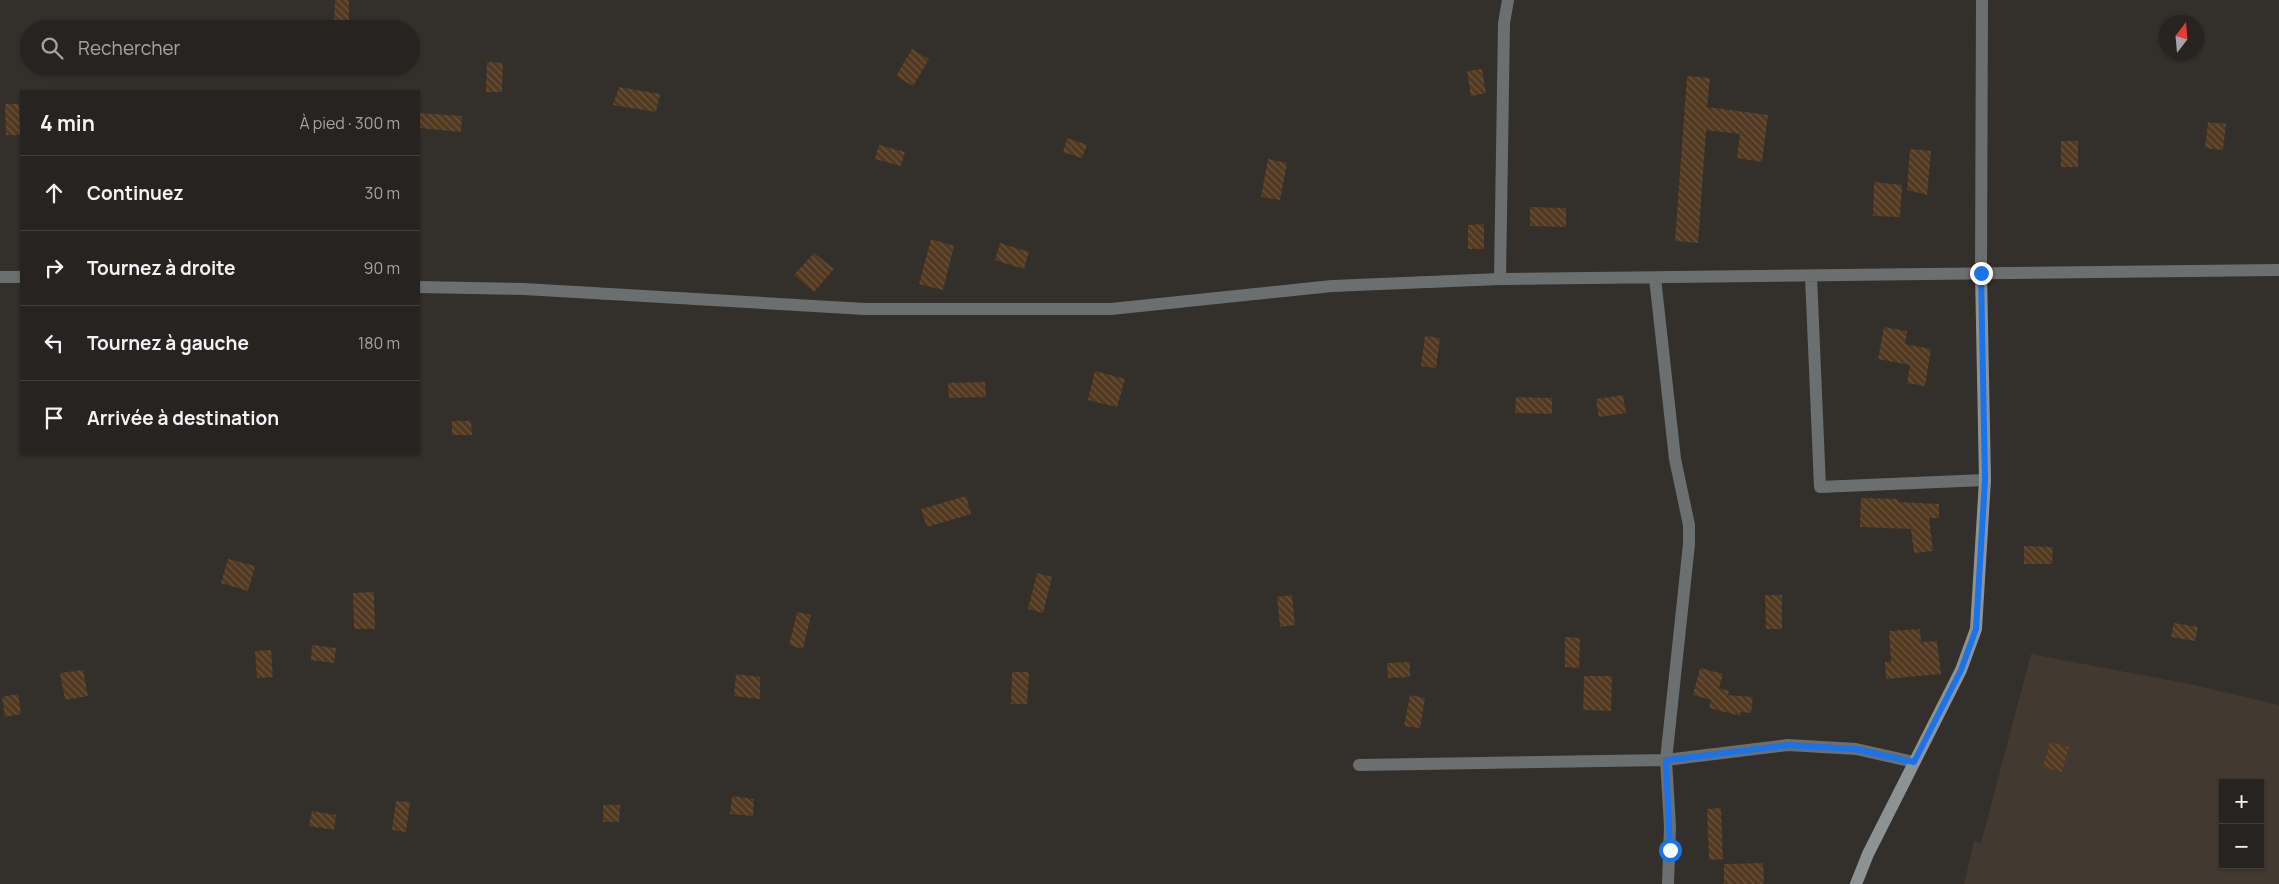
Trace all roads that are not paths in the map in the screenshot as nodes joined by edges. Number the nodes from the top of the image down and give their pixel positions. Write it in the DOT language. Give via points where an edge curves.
graph roads {
  1 [pos="1508,0"];
  2 [pos="1982,0"];
  3 [pos="2279,270"];
  4 [pos="1981,273"];
  5 [pos="0,276"];
  6 [pos="1811,276"];
  7 [pos="20,277"];
  8 [pos="1655,278"];
  9 [pos="1500,279"];
  10 [pos="420,287"];
  11 [pos="1985,480"];
  12 [pos="1666,760"];
  13 [pos="1914,762"];
  14 [pos="1359,764"];
  15 [pos="1668,884"];
  16 [pos="1856,884"];
  1 -- 9 [label="street" via="1504,23"];
  2 -- 4 [label="street"];
  3 -- 4 [label="street"];
  4 -- 6 [label="street"];
  4 -- 11 [label="street"];
  5 -- 7 [label="street"];
  6 -- 8 [label="street"];
  6 -- 11 [label="street" via="1820,487"];
  8 -- 9 [label="street"];
  8 -- 12 [label="street" via="1675,459 1689,544"];
  9 -- 10 [label="street" via="1332,286 1111,309 865,309"];
  11 -- 13 [label="street" via="1976,629 1961,670"];
  12 -- 13 [label="street" via="1788,745 1856,749"];
  12 -- 14 [label="street"];
  12 -- 15 [label="street" via="1670,850"];
  13 -- 16 [label="street"];
}
